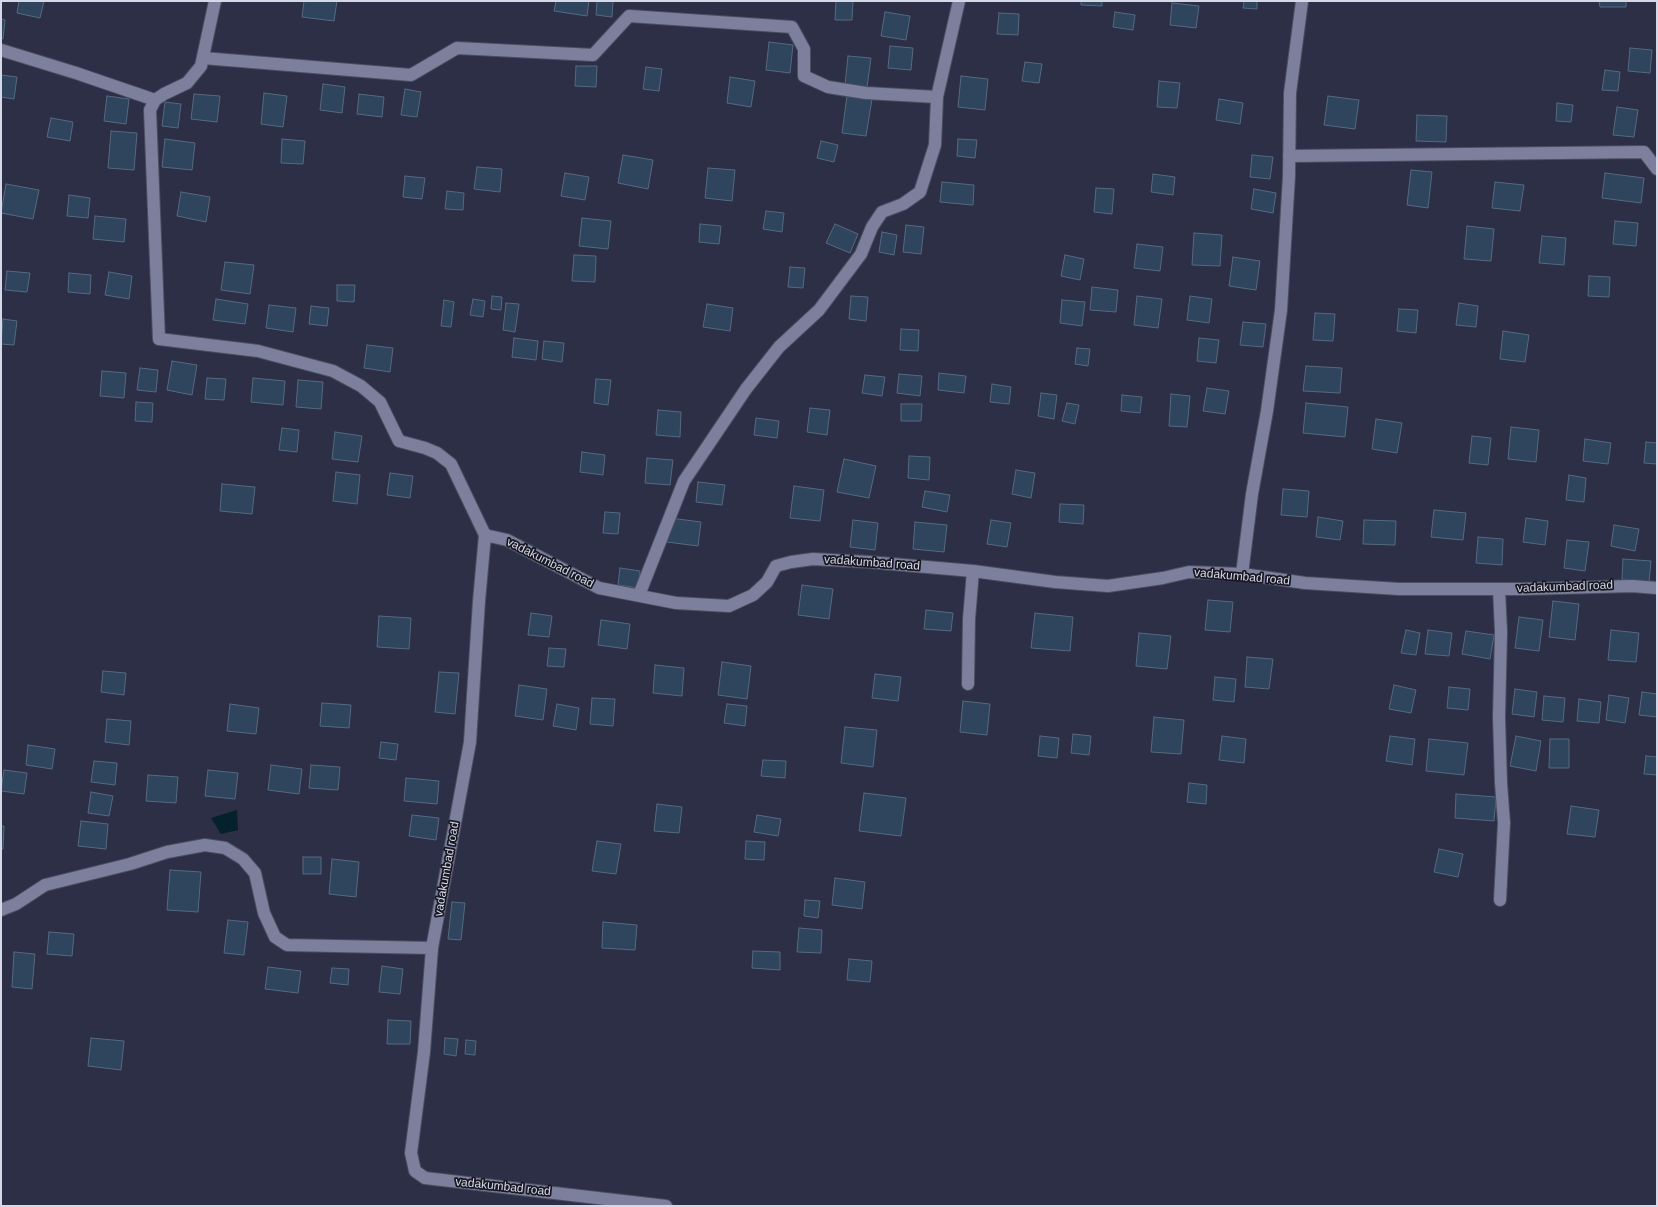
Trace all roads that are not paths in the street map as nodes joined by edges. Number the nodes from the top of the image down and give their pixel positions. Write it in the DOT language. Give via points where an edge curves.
graph roads {
  1 [pos="215,1"];
  2 [pos="959,1"];
  3 [pos="1302,1"];
  4 [pos="1,50"];
  5 [pos="203,58"];
  6 [pos="937,97"];
  7 [pos="155,100"];
  8 [pos="1289,156"];
  9 [pos="1657,169"];
  10 [pos="485,535"];
  11 [pos="973,571"];
  12 [pos="1242,574"];
  13 [pos="1657,588"];
  14 [pos="1499,589"];
  15 [pos="639,595"];
  16 [pos="968,684"];
  17 [pos="1500,900"];
  18 [pos="1,910"];
  19 [pos="432,948"];
  20 [pos="666,1206"];
  1 -- 5 [label="street"];
  2 -- 6 [label="street"];
  3 -- 8 [label="street" via="1290,93"];
  4 -- 7 [label="street"];
  5 -- 6 [label="street" via="411,75 457,48 593,55 629,16 792,27 804,49 804,76 828,87 866,93"];
  5 -- 7 [label="street" via="201,66 187,83"];
  6 -- 15 [label="street" via="935,145 920,192 903,204 882,212 872,227 861,254 819,310 779,347 746,389 684,481"];
  7 -- 10 [label="street" via="150,110 158,338 258,351 333,371 361,386 380,402 399,441 437,453 451,464"];
  8 -- 9 [label="street" via="1644,152"];
  8 -- 12 [label="street" via="1281,310"];
  10 -- 15 [label="street, vadakumbad road" via="507,540 599,588"];
  10 -- 19 [label="street, vadakumbad road" via="470,742"];
  11 -- 12 [label="street, vadakumbad road" via="1108,586 1189,572"];
  11 -- 15 [label="street, vadakumbad road" via="813,559 776,566 767,582 753,594 730,606 676,603"];
  11 -- 16 [label="street"];
  12 -- 14 [label="street, vadakumbad road" via="1305,583 1399,589"];
  13 -- 14 [label="street, vadakumbad road" via="1632,586"];
  14 -- 17 [label="street" via="1500,783 1504,823"];
  18 -- 19 [label="street" via="16,904 45,885 167,852 205,845 225,848 243,859 255,872 264,913 275,937 287,945"];
  19 -- 20 [label="street, vadakumbad road" via="424,1052 410,1153 415,1171 425,1178"];
}
